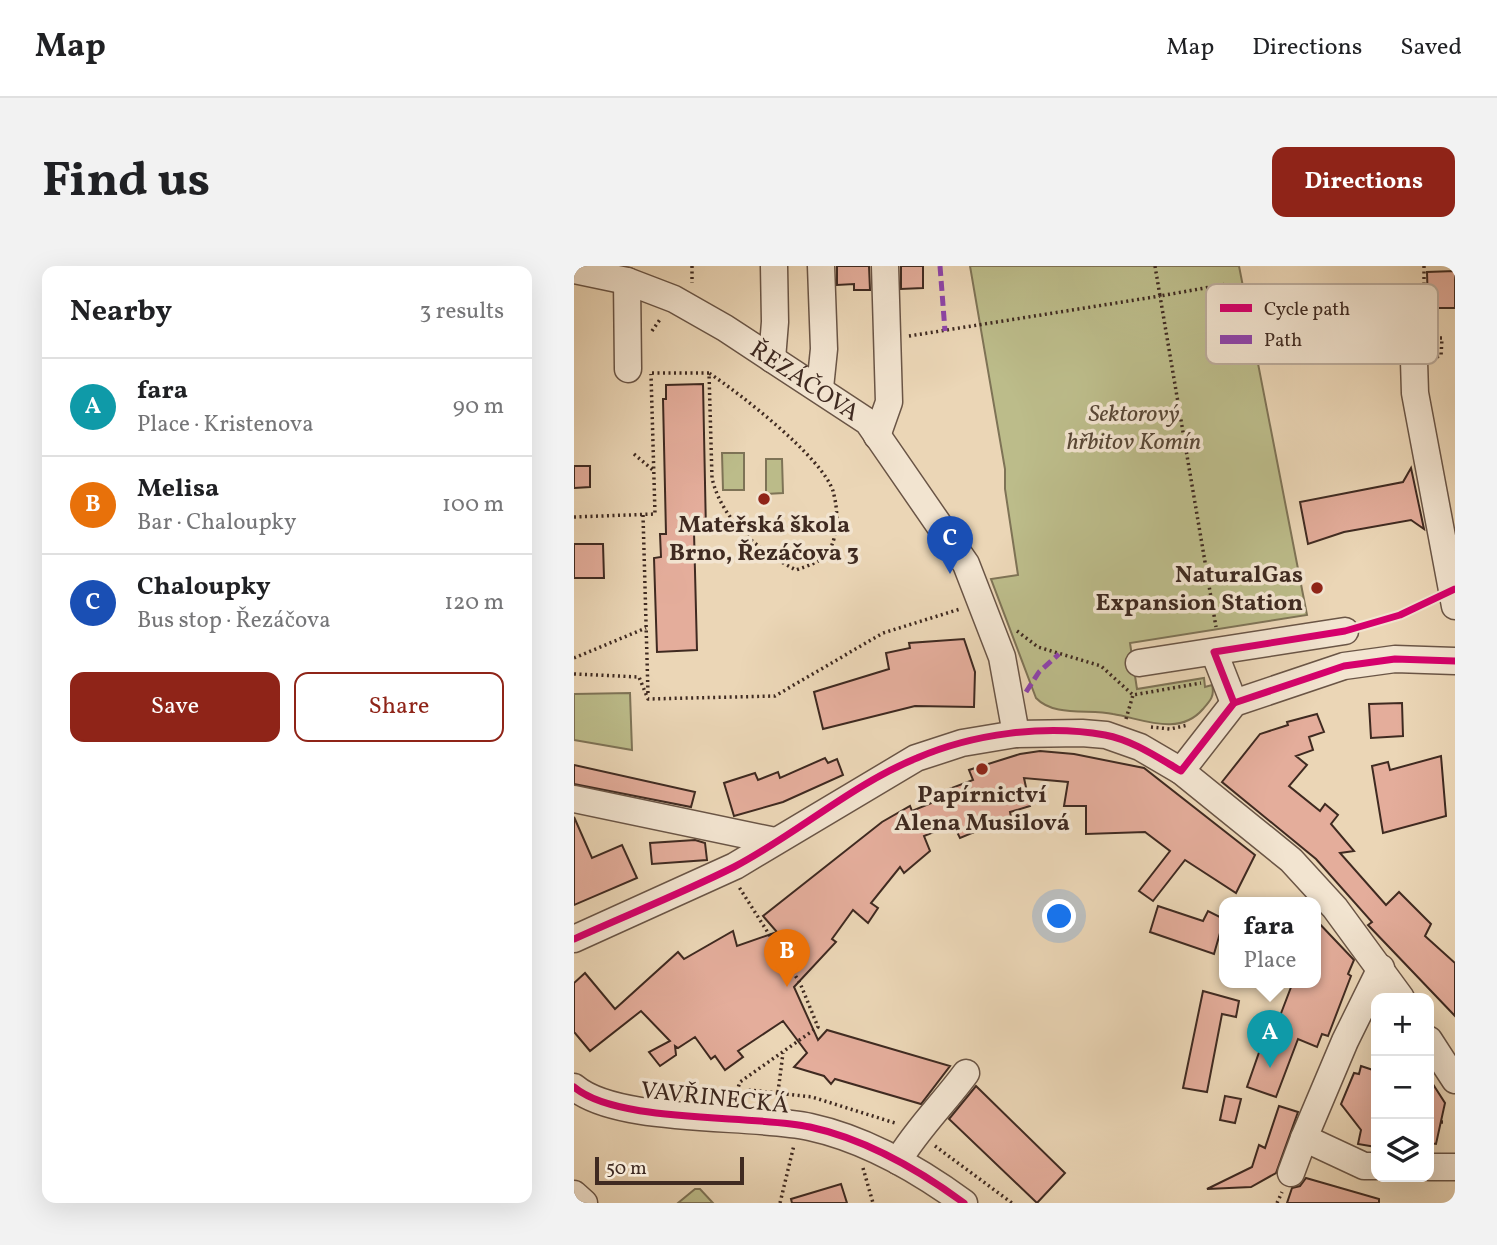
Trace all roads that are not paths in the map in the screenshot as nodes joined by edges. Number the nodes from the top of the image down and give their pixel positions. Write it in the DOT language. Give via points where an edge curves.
graph roads {
  1 [pos="774,266"];
  2 [pos="821,266"];
  3 [pos="885,266"];
  4 [pos="574,270"];
  5 [pos="626,281"];
  6 [pos="772,359"];
  7 [pos="1414,364"];
  8 [pos="644,368"];
  9 [pos="820,388"];
  10 [pos="877,436"];
  11 [pos="1454,595"];
  12 [pos="1345,631"];
  13 [pos="1217,651"];
  14 [pos="1455,661"];
  15 [pos="1139,663"];
  16 [pos="1232,696"];
  17 [pos="1016,734"];
  18 [pos="1181,771"];
  19 [pos="574,799"];
  20 [pos="775,841"];
  21 [pos="574,939"];
  22 [pos="1381,968"];
  23 [pos="1398,993"];
  24 [pos="1434,1048"];
  25 [pos="966,1073"];
  26 [pos="1455,1080"];
  27 [pos="575,1090"];
  28 [pos="1304,1138"];
  29 [pos="898,1161"];
  30 [pos="1371,1166"];
  31 [pos="1434,1167"];
  32 [pos="1455,1167"];
  33 [pos="1291,1173"];
  34 [pos="574,1194"];
  35 [pos="584,1203"];
  36 [pos="964,1203"];
  1 -- 6 [label="street"];
  2 -- 9 [label="street" via="824,349"];
  3 -- 10 [label="street" via="889,402"];
  4 -- 5 [label="street, ŘEZÁČOVA"];
  5 -- 6 [label="street, ŘEZÁČOVA" via="674,299"];
  5 -- 8 [label="street"];
  6 -- 9 [label="street, ŘEZÁČOVA"];
  7 -- 11 [label="street" via="1415,393"];
  9 -- 10 [label="street, ŘEZÁČOVA" via="868,422"];
  10 -- 17 [label="street, ŘEZÁČOVA" via="966,564 1002,657"];
  12 -- 13 [label="street"];
  13 -- 15 [label="street"];
  13 -- 16 [label="street"];
  14 -- 16 [label="street" via="1395,659 1344,666"];
  16 -- 18 [label="street"];
  17 -- 18 [label="street" via="1106,735 1140,747"];
  17 -- 20 [label="street" via="962,743 916,758"];
  18 -- 22 [label="street" via="1291,860"];
  19 -- 20 [label="street"];
  20 -- 21 [label="street" via="735,866"];
  22 -- 23 [label="street"];
  22 -- 28 [label="street"];
  24 -- 26 [label="street"];
  25 -- 29 [label="street"];
  27 -- 29 [label="street, VAVŘINECKÁ" via="639,1111 813,1128"];
  28 -- 30 [label="street"];
  28 -- 33 [label="street"];
  29 -- 36 [label="street, VAVŘINECKÁ"];
  31 -- 32 [label="street"];
  34 -- 35 [label="street"];
}
